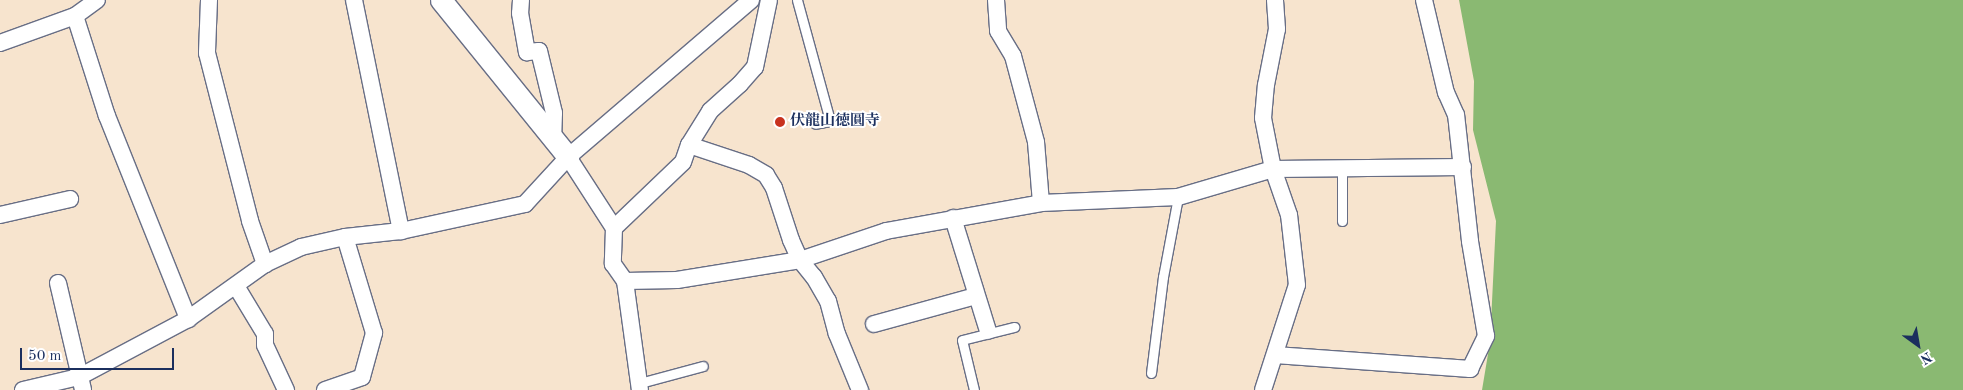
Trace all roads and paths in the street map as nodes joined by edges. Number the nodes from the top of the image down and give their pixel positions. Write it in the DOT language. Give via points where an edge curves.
graph roads {
  1 [pos="97,0"];
  2 [pos="209,0"];
  3 [pos="354,0"];
  4 [pos="441,0"];
  5 [pos="521,0"];
  6 [pos="751,0"];
  7 [pos="769,0"];
  8 [pos="797,0"];
  9 [pos="996,0"];
  10 [pos="1275,0"];
  11 [pos="1424,0"];
  12 [pos="75,16"];
  13 [pos="0,43"];
  14 [pos="815,124"];
  15 [pos="553,136"];
  16 [pos="689,145"];
  17 [pos="568,157"];
  18 [pos="1342,167"];
  19 [pos="1463,167"];
  20 [pos="1273,168"];
  21 [pos="1178,197"];
  22 [pos="70,199"];
  23 [pos="1041,202"];
  24 [pos="0,216"];
  25 [pos="953,218"];
  26 [pos="1342,221"];
  27 [pos="614,228"];
  28 [pos="400,231"];
  29 [pos="346,237"];
  30 [pos="800,260"];
  31 [pos="265,264"];
  32 [pos="625,281"];
  33 [pos="58,283"];
  34 [pos="236,286"];
  35 [pos="976,296"];
  36 [pos="188,319"];
  37 [pos="874,324"];
  38 [pos="1014,327"];
  39 [pos="988,331"];
  40 [pos="1275,355"];
  41 [pos="703,366"];
  42 [pos="1151,373"];
  43 [pos="81,383"];
  44 [pos="640,387"];
  45 [pos="23,390"];
  46 [pos="286,390"];
  47 [pos="325,390"];
  48 [pos="860,390"];
  49 [pos="974,390"];
  50 [pos="1263,390"];
  1 -- 12 [label="street"];
  2 -- 31 [label="street" via="207,53 250,220"];
  3 -- 28 [label="street"];
  4 -- 15 [label="street"];
  5 -- 15 [label="street" via="527,52 539,51 554,113"];
  6 -- 17 [label="street"];
  7 -- 16 [label="street" via="755,67 710,111"];
  8 -- 14 [label="lane" via="830,121"];
  9 -- 23 [label="street" via="998,31 1013,56 1036,142"];
  10 -- 20 [label="street" via="1277,29 1266,85 1264,118"];
  11 -- 19 [label="street" via="1446,93 1456,115"];
  12 -- 13 [label="street"];
  12 -- 36 [label="street" via="107,116"];
  15 -- 17 [label="street"];
  16 -- 27 [label="street" via="683,162"];
  16 -- 30 [label="street" via="749,164 766,175 774,188"];
  17 -- 27 [label="street"];
  17 -- 28 [label="street" via="525,204"];
  18 -- 19 [label="street"];
  18 -- 20 [label="street"];
  18 -- 26 [label="lane"];
  19 -- 40 [label="street" via="1470,241 1486,336 1470,369"];
  20 -- 21 [label="street"];
  20 -- 40 [label="street" via="1290,215 1297,285"];
  21 -- 23 [label="street"];
  21 -- 42 [label="lane" via="1163,277"];
  22 -- 24 [label="street"];
  23 -- 25 [label="street"];
  25 -- 30 [label="street" via="886,231"];
  25 -- 35 [label="street"];
  27 -- 32 [label="street" via="613,264"];
  28 -- 29 [label="street"];
  29 -- 31 [label="street" via="301,247"];
  29 -- 47 [label="street" via="374,333 362,377"];
  30 -- 32 [label="street" via="677,280"];
  30 -- 48 [label="street" via="828,301 837,334"];
  31 -- 34 [label="street"];
  32 -- 44 [label="street"];
  33 -- 43 [label="street"];
  34 -- 36 [label="street"];
  34 -- 46 [label="street" via="265,334 264,345"];
  35 -- 37 [label="street"];
  35 -- 39 [label="street"];
  36 -- 43 [label="street"];
  38 -- 39 [label="lane"];
  39 -- 49 [label="lane" via="962,340"];
  40 -- 50 [label="street"];
  41 -- 44 [label="lane"];
  43 -- 45 [label="street"];
}
